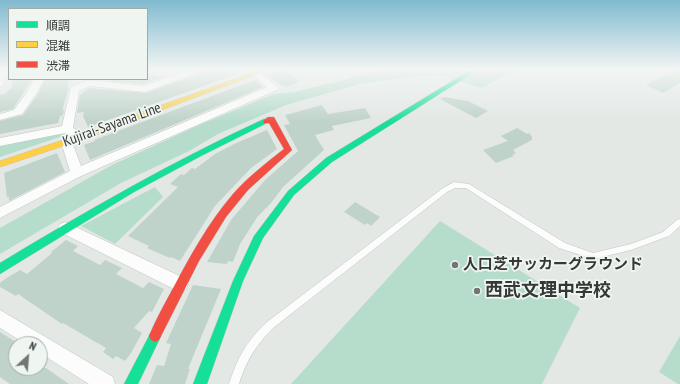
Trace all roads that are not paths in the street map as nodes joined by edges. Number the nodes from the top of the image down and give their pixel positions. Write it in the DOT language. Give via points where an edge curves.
graph roads {
  1 [pos="35,87"];
  2 [pos="81,87"];
  3 [pos="126,87"];
  4 [pos="151,87"];
  5 [pos="211,87"];
  6 [pos="273,87"];
  7 [pos="447,87"];
  8 [pos="0,117"];
  9 [pos="67,129"];
  10 [pos="81,137"];
  11 [pos="0,142"];
  12 [pos="67,142"];
  13 [pos="0,164"];
  14 [pos="77,173"];
  15 [pos="0,213"];
  16 [pos="680,222"];
  17 [pos="65,228"];
  18 [pos="0,269"];
  19 [pos="180,284"];
  20 [pos="0,318"];
  21 [pos="106,384"];
  22 [pos="131,384"];
  23 [pos="200,384"];
  24 [pos="234,384"];
  1 -- 8 [label="street" via="18,112"];
  2 -- 9 [label="street" via="74,90"];
  3 -- 4 [label="street" via="145,89"];
  5 -- 10 [label="street, Kujirai-Sayama Line"];
  6 -- 14 [label="street"];
  7 -- 23 [label="street" via="329,160 291,193 259,236 238,281"];
  9 -- 10 [label="street"];
  9 -- 11 [label="street"];
  10 -- 12 [label="street, Kujirai-Sayama Line"];
  12 -- 13 [label="street, Kujirai-Sayama Line"];
  12 -- 14 [label="street"];
  14 -- 15 [label="street"];
  16 -- 24 [label="lane" via="666,234 631,247 593,256 562,246 467,186 454,185 270,326 252,344 242,360"];
  17 -- 18 [label="street"];
  17 -- 19 [label="street"];
  17 -- 19 [label="street" via="118,197 271,119 288,150 258,174 223,213"];
  19 -- 22 [label="street"];
  20 -- 21 [label="street"];
}
